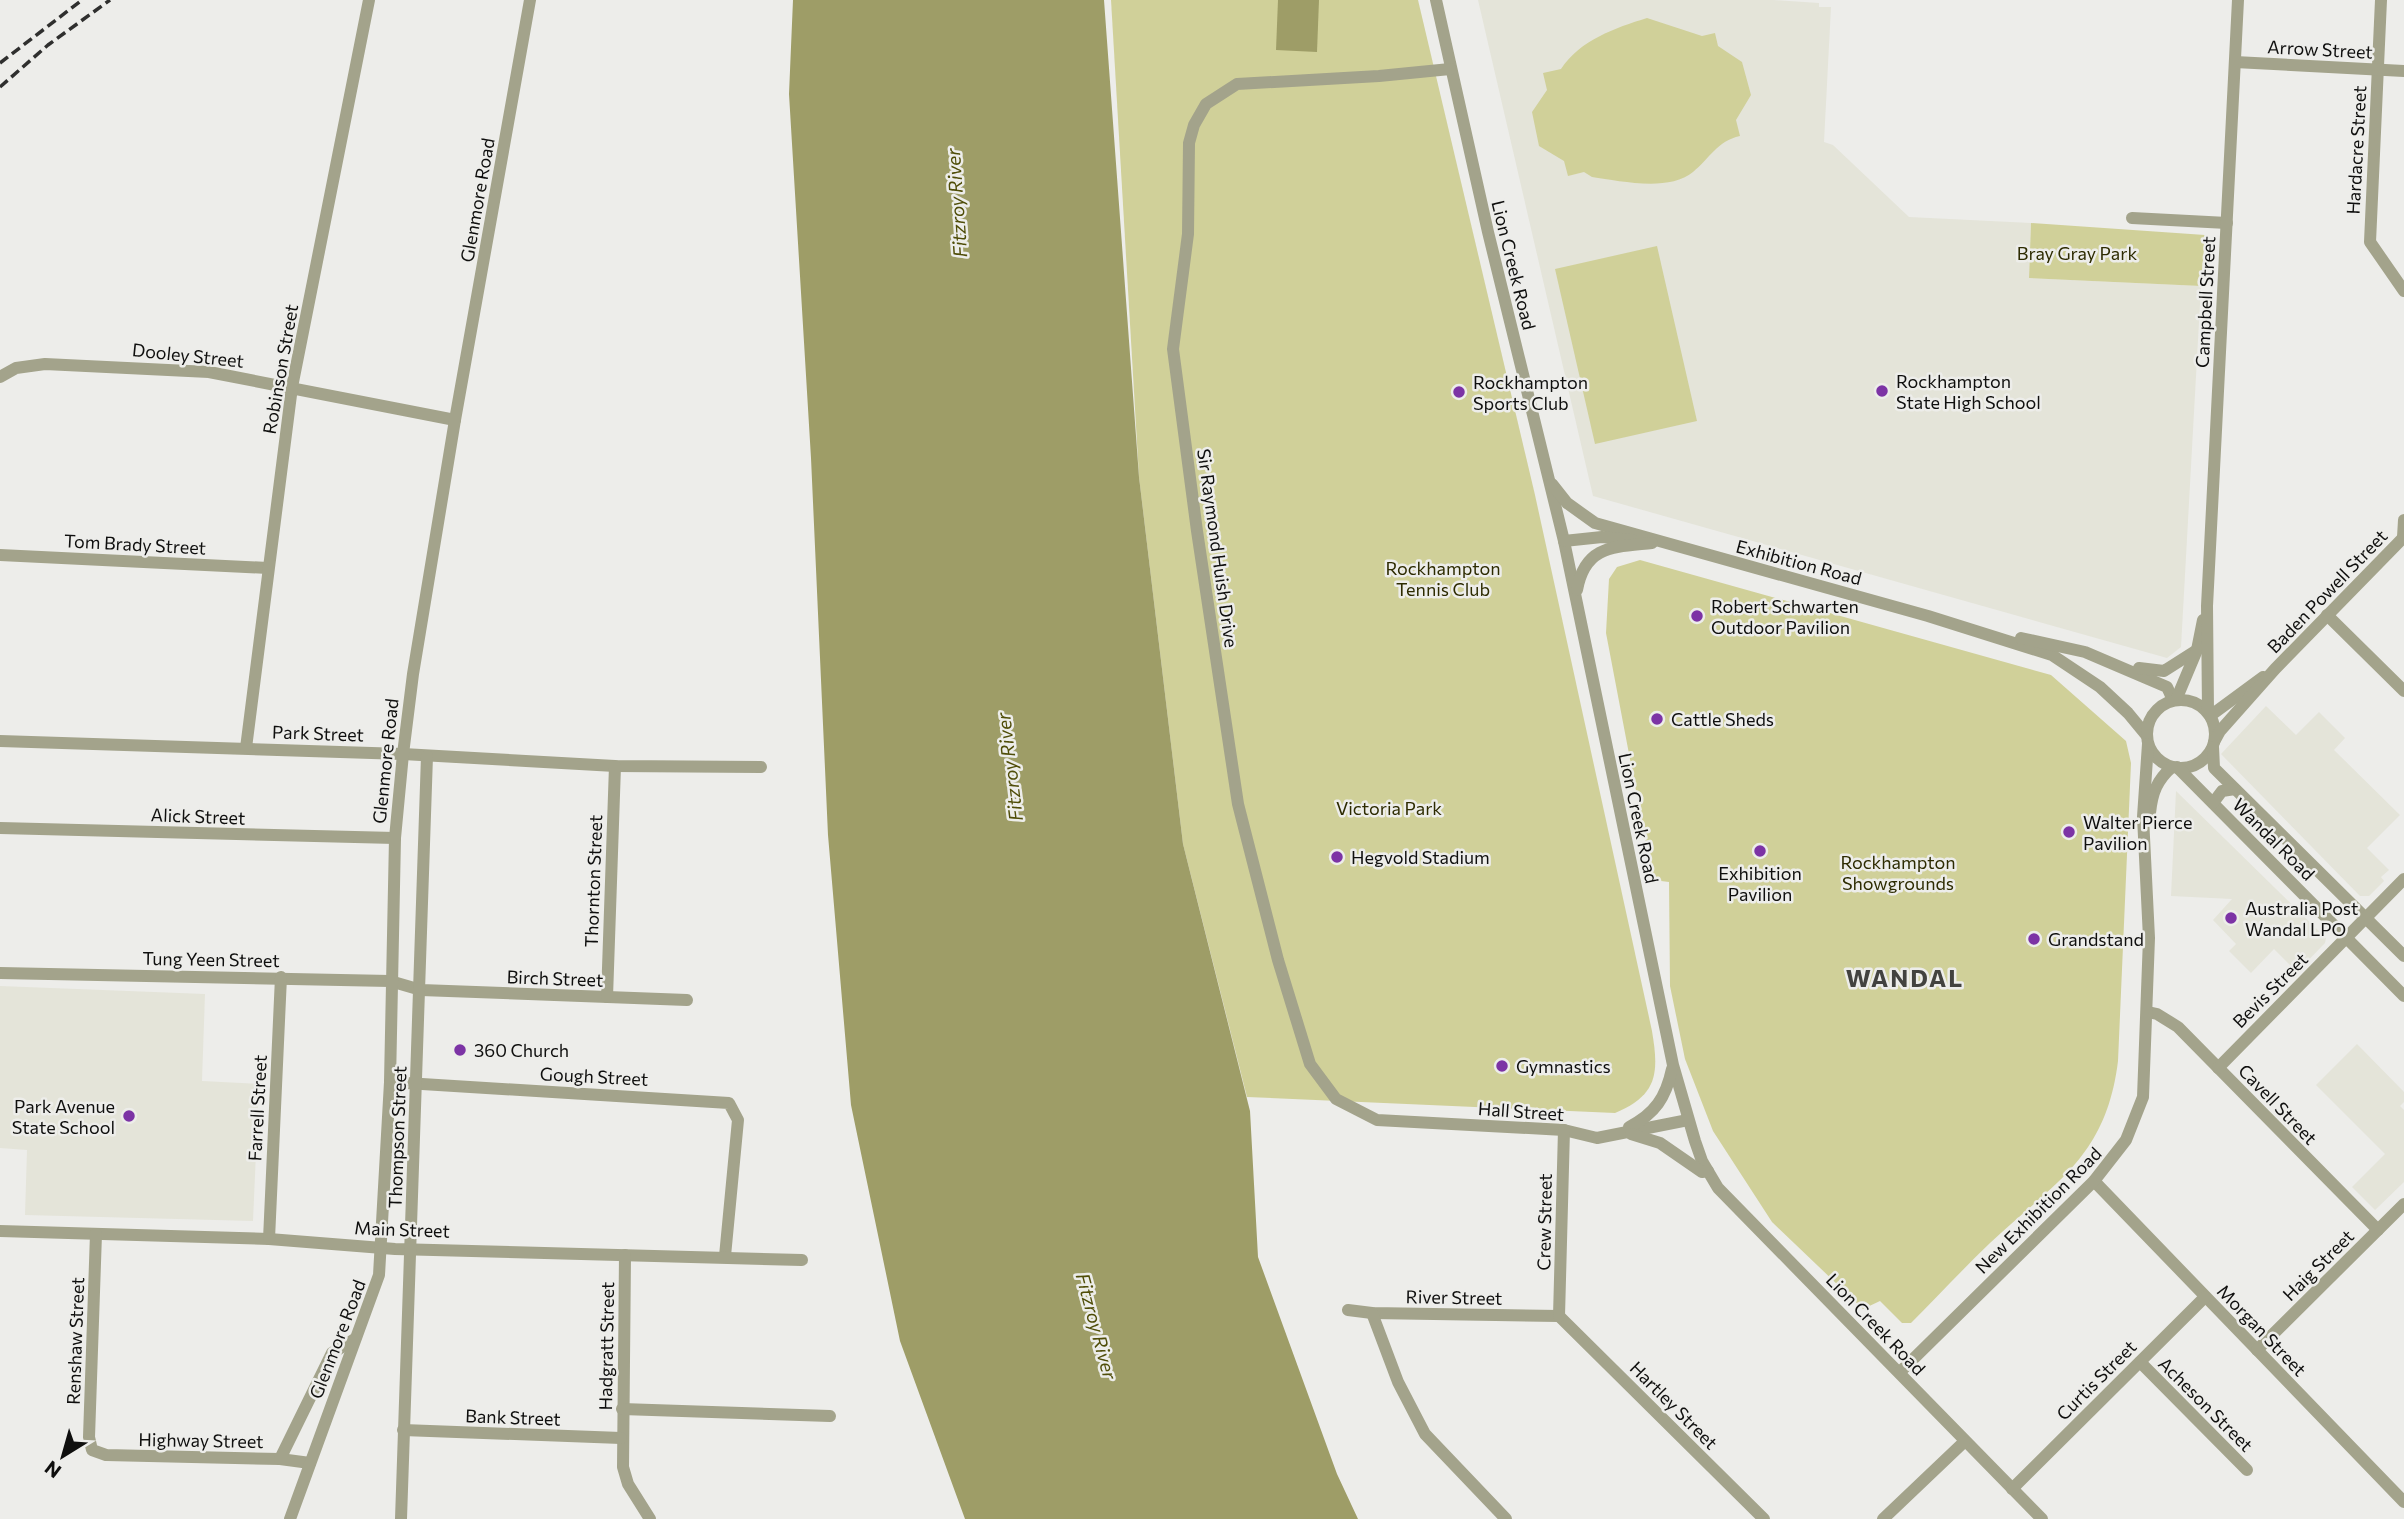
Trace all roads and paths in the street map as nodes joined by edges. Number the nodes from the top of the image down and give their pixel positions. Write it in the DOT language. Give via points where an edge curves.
graph roads {
  1 [pos="369,0"];
  2 [pos="530,0"];
  3 [pos="1436,0"];
  4 [pos="2238,0"];
  5 [pos="2381,0"];
  6 [pos="2235,62"];
  7 [pos="1448,65"];
  8 [pos="2378,69"];
  9 [pos="2404,71"];
  10 [pos="2132,218"];
  11 [pos="2227,223"];
  12 [pos="2404,291"];
  13 [pos="0,377"];
  14 [pos="292,387"];
  15 [pos="455,420"];
  16 [pos="1548,479"];
  17 [pos="2404,520"];
  18 [pos="2404,537"];
  19 [pos="1564,541"];
  20 [pos="1660,542"];
  21 [pos="0,555"];
  22 [pos="268,568"];
  23 [pos="1575,598"];
  24 [pos="2207,606"];
  25 [pos="2327,615"];
  26 [pos="1928,616"];
  27 [pos="2197,650"];
  28 [pos="2085,652"];
  29 [pos="2275,669"];
  30 [pos="2404,691"];
  31 [pos="2175,700"];
  32 [pos="2209,714"];
  33 [pos="2148,740"];
  34 [pos="0,741"];
  35 [pos="2213,745"];
  36 [pos="246,748"];
  37 [pos="403,754"];
  38 [pos="427,756"];
  39 [pos="615,766"];
  40 [pos="761,766"];
  41 [pos="2174,767"];
  42 [pos="2235,789"];
  43 [pos="2213,803"];
  44 [pos="0,828"];
  45 [pos="2145,834"];
  46 [pos="395,838"];
  47 [pos="2404,879"];
  48 [pos="2365,917"];
  49 [pos="2344,936"];
  50 [pos="2404,956"];
  51 [pos="0,973"];
  52 [pos="281,977"];
  53 [pos="390,981"];
  54 [pos="421,990"];
  55 [pos="2404,996"];
  56 [pos="607,997"];
  57 [pos="687,1000"];
  58 [pos="2148,1012"];
  59 [pos="1673,1066"];
  60 [pos="2218,1068"];
  61 [pos="390,1082"];
  62 [pos="416,1084"];
  63 [pos="1351,1109"];
  64 [pos="1688,1120"];
  65 [pos="1564,1130"];
  66 [pos="1620,1131"];
  67 [pos="1708,1171"];
  68 [pos="2094,1181"];
  69 [pos="2404,1204"];
  70 [pos="2378,1230"];
  71 [pos="0,1231"];
  72 [pos="96,1234"];
  73 [pos="269,1240"];
  74 [pos="382,1247"];
  75 [pos="409,1248"];
  76 [pos="625,1255"];
  77 [pos="725,1256"];
  78 [pos="803,1260"];
  79 [pos="2205,1297"];
  80 [pos="1348,1310"];
  81 [pos="1372,1313"];
  82 [pos="1559,1316"];
  83 [pos="355,1339"];
  84 [pos="2257,1350"];
  85 [pos="2140,1362"];
  86 [pos="1899,1372"];
  87 [pos="622,1409"];
  88 [pos="831,1416"];
  89 [pos="403,1430"];
  90 [pos="621,1438"];
  91 [pos="1964,1442"];
  92 [pos="92,1450"];
  93 [pos="280,1459"];
  94 [pos="310,1463"];
  95 [pos="2247,1470"];
  96 [pos="2012,1489"];
  97 [pos="2404,1503"];
  98 [pos="290,1519"];
  99 [pos="401,1519"];
  100 [pos="650,1519"];
  101 [pos="1506,1519"];
  102 [pos="1763,1519"];
  103 [pos="1883,1519"];
  104 [pos="2042,1519"];
  1 -- 14 [label="street, Robinson Street"];
  2 -- 15 [label="street, Glenmore Road"];
  3 -- 7 [label="street, Lion Creek Road"];
  4 -- 6 [label="street, Campbell Street"];
  5 -- 8 [label="street, Hardacre Street"];
  6 -- 8 [label="street, Arrow Street"];
  6 -- 11 [label="street, Campbell Street"];
  7 -- 16 [label="street, Lion Creek Road"];
  7 -- 63 [label="street, Sir Raymond Huish Drive" via="1378,69 1335,79 1237,84 1211,99 1197,116 1189,143 1188,234 1173,349 1238,804 1310,1064 1326,1089"];
  8 -- 9 [label="street, Arrow Street"];
  8 -- 12 [label="street, Hardacre Street" via="2370,242"];
  10 -- 11 [label="street"];
  11 -- 24 [label="street, Campbell Street"];
  13 -- 14 [label="street, Dooley Street" via="16,368 45,364 209,372"];
  14 -- 15 [label="street, Dooley Street"];
  14 -- 22 [label="street, Robinson Street"];
  15 -- 37 [label="street, Glenmore Road"];
  16 -- 19 [label="street, Lion Creek Road"];
  16 -- 20 [label="street, Exhibition Road" via="1567,503 1588,519"];
  17 -- 18 [label="street"];
  18 -- 25 [label="street, Baden Powell Street"];
  19 -- 20 [label="street, Exhibition Road" via="1602,537"];
  19 -- 23 [label="street, Lion Creek Road"];
  20 -- 23 [label="street, Exhibition Road" via="1599,552 1581,571"];
  20 -- 26 [label="street, Exhibition Road"];
  21 -- 22 [label="street, Tom Brady Street"];
  22 -- 36 [label="street, Robinson Street"];
  23 -- 59 [label="street, Lion Creek Road"];
  24 -- 27 [label="street, Campbell Street"];
  24 -- 32 [label="street, Campbell Street"];
  25 -- 29 [label="street, Baden Powell Street"];
  25 -- 30 [label="street"];
  26 -- 28 [label="street, Exhibition Road"];
  26 -- 33 [label="street, Exhibition Road" via="2052,655 2076,668 2128,712"];
  27 -- 28 [label="street, Exhibition Road" via="2164,671"];
  27 -- 31 [label="street, Campbell Street"];
  28 -- 31 [label="street, Exhibition Road" via="2168,687"];
  29 -- 32 [label="street, Baden Powell Street"];
  29 -- 35 [label="street, Baden Powell Street"];
  31 -- 32 [label="street" via="2199,704"];
  31 -- 33 [label="street" via="2151,718"];
  32 -- 35 [label="street"];
  33 -- 41 [label="street" via="2157,758"];
  33 -- 45 [label="street, New Exhibition Road"];
  34 -- 36 [label="street, Park Street"];
  35 -- 41 [label="street" via="2194,765"];
  35 -- 42 [label="street, Wandal Road" via="2214,768"];
  36 -- 37 [label="street, Park Street"];
  37 -- 38 [label="street, Park Street"];
  37 -- 46 [label="street, Glenmore Road"];
  38 -- 39 [label="street, Park Street"];
  38 -- 54 [label="street, Thompson Street"];
  39 -- 40 [label="street, Park Street"];
  39 -- 56 [label="street, Thornton Street"];
  41 -- 43 [label="street, Wandal Road"];
  41 -- 45 [label="street, New Exhibition Road" via="2161,777 2154,791"];
  42 -- 43 [label="street" via="2222,790"];
  42 -- 48 [label="street, Wandal Road"];
  43 -- 49 [label="street, Wandal Road"];
  44 -- 46 [label="street, Alick Street"];
  45 -- 58 [label="street, New Exhibition Road"];
  46 -- 53 [label="street, Glenmore Road"];
  47 -- 48 [label="street, Bevis Street"];
  48 -- 49 [label="street, Bevis Street"];
  48 -- 50 [label="street, Wandal Road"];
  49 -- 55 [label="street, Wandal Road"];
  49 -- 60 [label="street, Bevis Street"];
  51 -- 52 [label="street, Tung Yeen Street"];
  52 -- 53 [label="street, Tung Yeen Street"];
  52 -- 73 [label="street, Farrell Street"];
  53 -- 54 [label="street, Tung Yeen Street"];
  53 -- 61 [label="street, Glenmore Road"];
  54 -- 56 [label="street, Birch Street"];
  54 -- 62 [label="street, Thompson Street"];
  56 -- 57 [label="street, Birch Street"];
  58 -- 60 [label="street, Cavell Street" via="2178,1027"];
  58 -- 68 [label="street, New Exhibition Road" via="2139,1113 2116,1156"];
  59 -- 64 [label="street, Lion Creek Road"];
  59 -- 66 [label="street" via="1662,1101 1646,1118"];
  60 -- 70 [label="street, Cavell Street"];
  61 -- 62 [label="street, Gough Street"];
  61 -- 74 [label="street, Glenmore Road"];
  62 -- 75 [label="street, Thompson Street"];
  62 -- 77 [label="street, Gough Street" via="729,1103 738,1120"];
  63 -- 65 [label="street, Hall Street" via="1377,1120"];
  64 -- 66 [label="street, Hall Street"];
  64 -- 67 [label="street, Lion Creek Road"];
  65 -- 66 [label="street, Hall Street" via="1597,1138"];
  65 -- 82 [label="street, Crew Street"];
  66 -- 67 [label="street" via="1660,1143 1702,1172"];
  67 -- 86 [label="street, Lion Creek Road" via="1718,1188"];
  68 -- 79 [label="street, Morgan Street"];
  68 -- 86 [label="street, New Exhibition Road"];
  69 -- 70 [label="street, Haig Street"];
  70 -- 84 [label="street, Haig Street"];
  71 -- 72 [label="street, Main Street"];
  72 -- 73 [label="street, Main Street"];
  72 -- 92 [label="street, Renshaw Street"];
  73 -- 74 [label="street, Main Street"];
  74 -- 75 [label="street, Main Street"];
  74 -- 83 [label="street, Glenmore Road" via="377,1282"];
  75 -- 76 [label="street, Main Street"];
  75 -- 89 [label="street, Thompson Street"];
  76 -- 77 [label="street, Main Street"];
  76 -- 87 [label="street, Hadgratt Street"];
  77 -- 78 [label="street, Main Street"];
  79 -- 84 [label="street, Morgan Street"];
  79 -- 85 [label="street, Curtis Street"];
  80 -- 81 [label="street, River Street"];
  81 -- 82 [label="street, River Street"];
  81 -- 101 [label="street" via="1398,1382 1425,1434"];
  82 -- 102 [label="street, Hartley Street"];
  83 -- 93 [label="street" via="332,1353"];
  83 -- 94 [label="street, Glenmore Road"];
  84 -- 97 [label="street, Morgan Street"];
  85 -- 95 [label="street, Acheson Street"];
  85 -- 96 [label="street, Curtis Street"];
  86 -- 91 [label="street, Lion Creek Road"];
  87 -- 88 [label="street"];
  87 -- 90 [label="street, Hadgratt Street"];
  89 -- 90 [label="street, Bank Street"];
  89 -- 99 [label="street, Thompson Street"];
  90 -- 100 [label="street, Hadgratt Street" via="628,1484"];
  91 -- 96 [label="street, Lion Creek Road"];
  91 -- 103 [label="street"];
  92 -- 93 [label="street, Highway Street" via="106,1455"];
  93 -- 94 [label="street, Highway Street"];
  94 -- 98 [label="street, Glenmore Road"];
  96 -- 104 [label="street, Lion Creek Road"];
}
